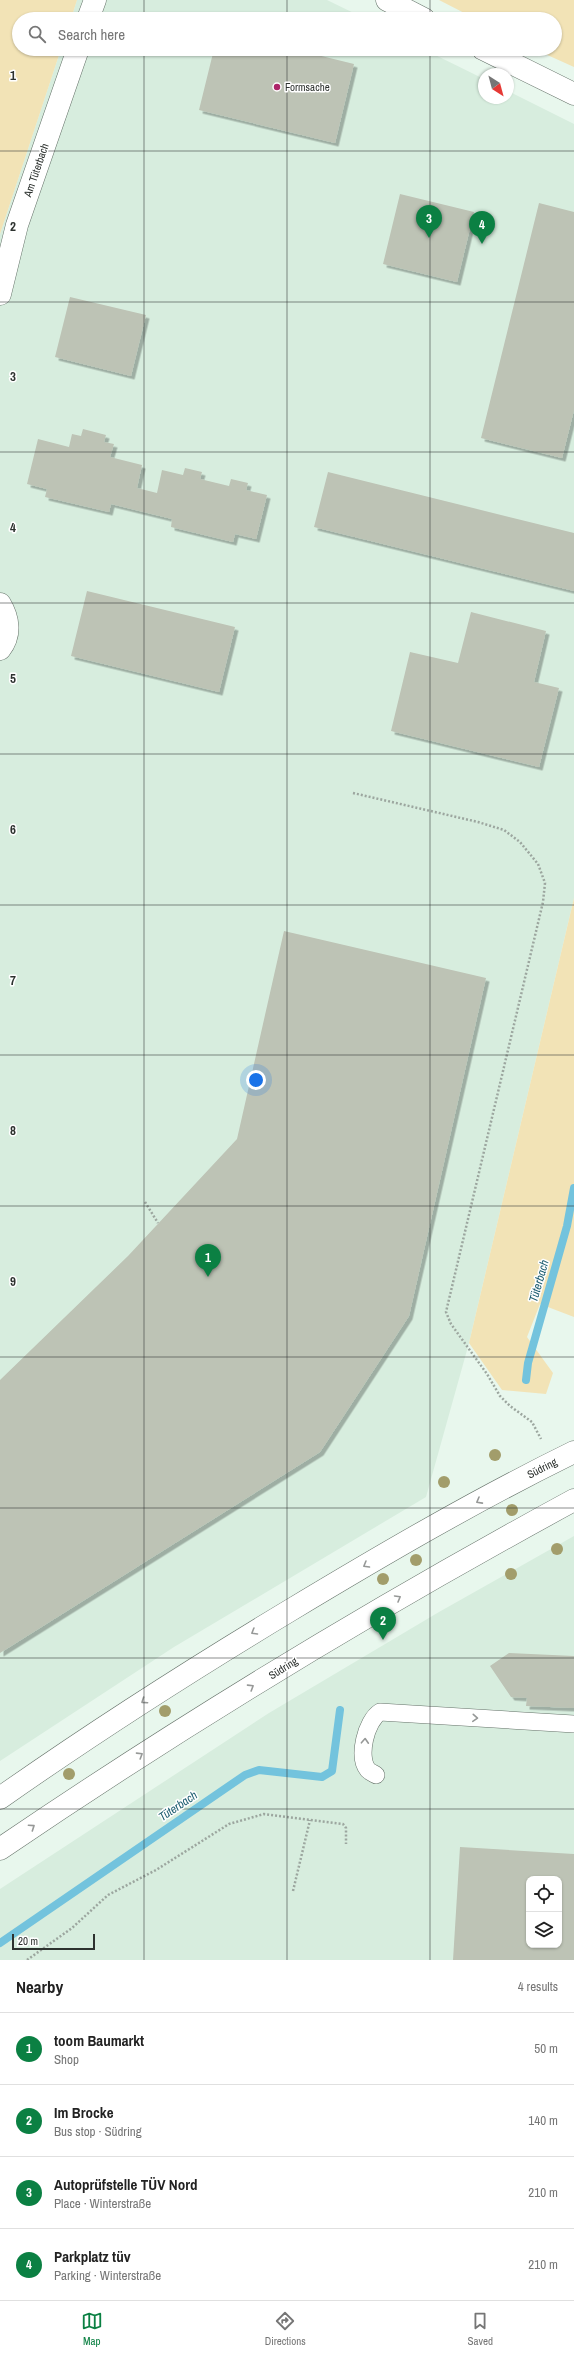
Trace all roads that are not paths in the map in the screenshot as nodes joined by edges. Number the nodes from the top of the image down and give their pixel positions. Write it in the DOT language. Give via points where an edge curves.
graph roads {
  1 [pos="95,0"];
  2 [pos="387,0"];
  3 [pos="91,12"];
  4 [pos="410,12"];
  5 [pos="76,56"];
  6 [pos="497,56"];
  7 [pos="574,94"];
  8 [pos="0,294"];
  9 [pos="0,604"];
  10 [pos="0,649"];
  11 [pos="574,1452"];
  12 [pos="574,1500"];
  13 [pos="574,1724"];
  14 [pos="376,1775"];
  15 [pos="0,1798"];
  16 [pos="0,1849"];
  1 -- 3 [label="main road"];
  2 -- 4 [label="main road"];
  5 -- 8 [label="main road, Am Tüterbach" via="17,224"];
  6 -- 7 [label="main road"];
  9 -- 10 [label="main road" via="8,624 7,637"];
  11 -- 15 [label="main road, Südring, one-way" via="513,1483 347,1576 179,1677"];
  16 -- 12 [label="main road, Südring, one-way" via="115,1771 365,1617"];
  14 -- 13 [label="lane, one-way" via="368,1770 364,1762 365,1734 373,1716 380,1712"];
}
